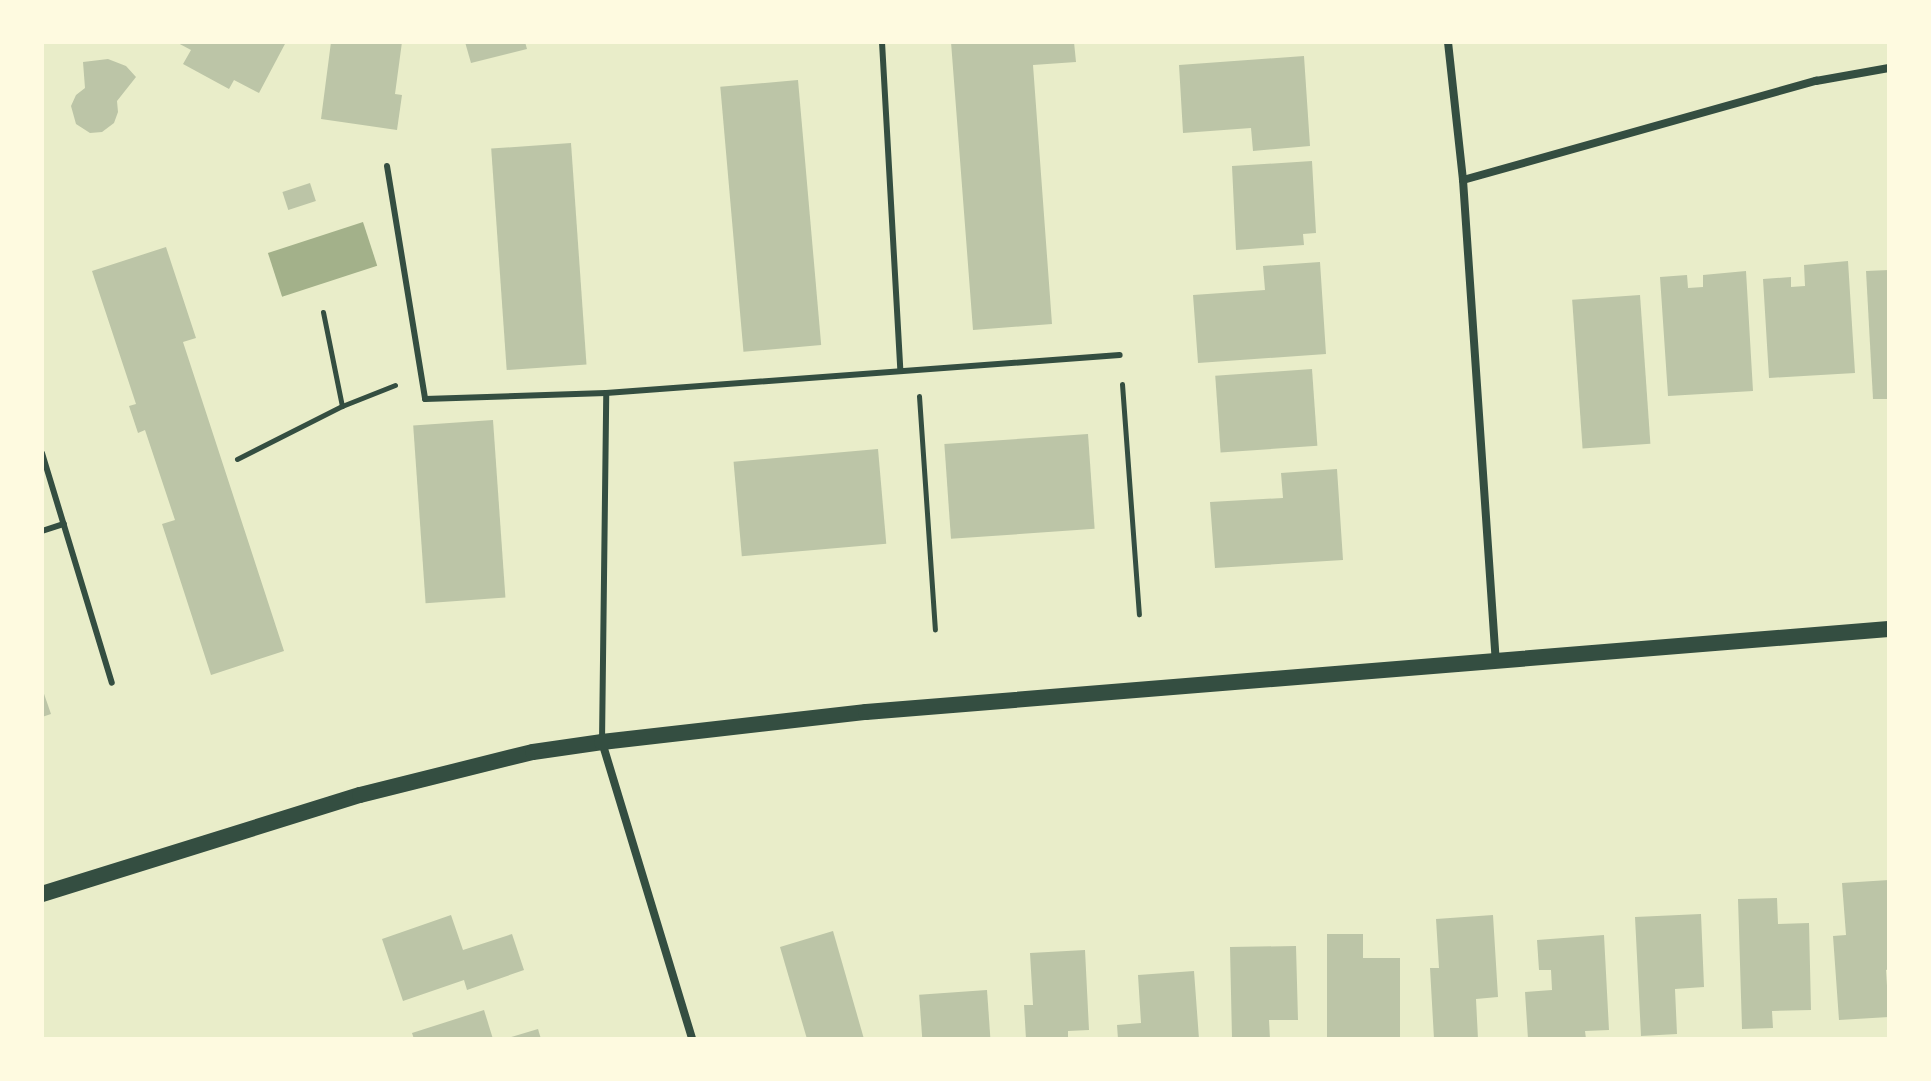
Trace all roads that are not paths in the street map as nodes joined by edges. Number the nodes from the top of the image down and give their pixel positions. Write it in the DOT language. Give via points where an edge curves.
graph roads {
  1 [pos="882,42"];
  2 [pos="1448,42"];
  3 [pos="1889,68"];
  4 [pos="387,166"];
  5 [pos="1463,180"];
  6 [pos="1120,355"];
  7 [pos="900,369"];
  8 [pos="606,393"];
  9 [pos="42,453"];
  10 [pos="64,524"];
  11 [pos="42,531"];
  12 [pos="1889,629"];
  13 [pos="1496,661"];
  14 [pos="112,683"];
  15 [pos="602,742"];
  16 [pos="42,894"];
  17 [pos="692,1039"];
  1 -- 7 [label="lane"];
  2 -- 5 [label="street"];
  3 -- 5 [label="street" via="1816,81"];
  4 -- 8 [label="lane" via="425,399"];
  5 -- 13 [label="street"];
  6 -- 7 [label="lane"];
  7 -- 8 [label="lane"];
  8 -- 15 [label="lane"];
  9 -- 10 [label="lane"];
  10 -- 11 [label="lane"];
  10 -- 14 [label="lane"];
  12 -- 13 [label="main road"];
  13 -- 15 [label="main road" via="866,712"];
  15 -- 16 [label="main road" via="518,756 360,795"];
  15 -- 17 [label="street"];
}
